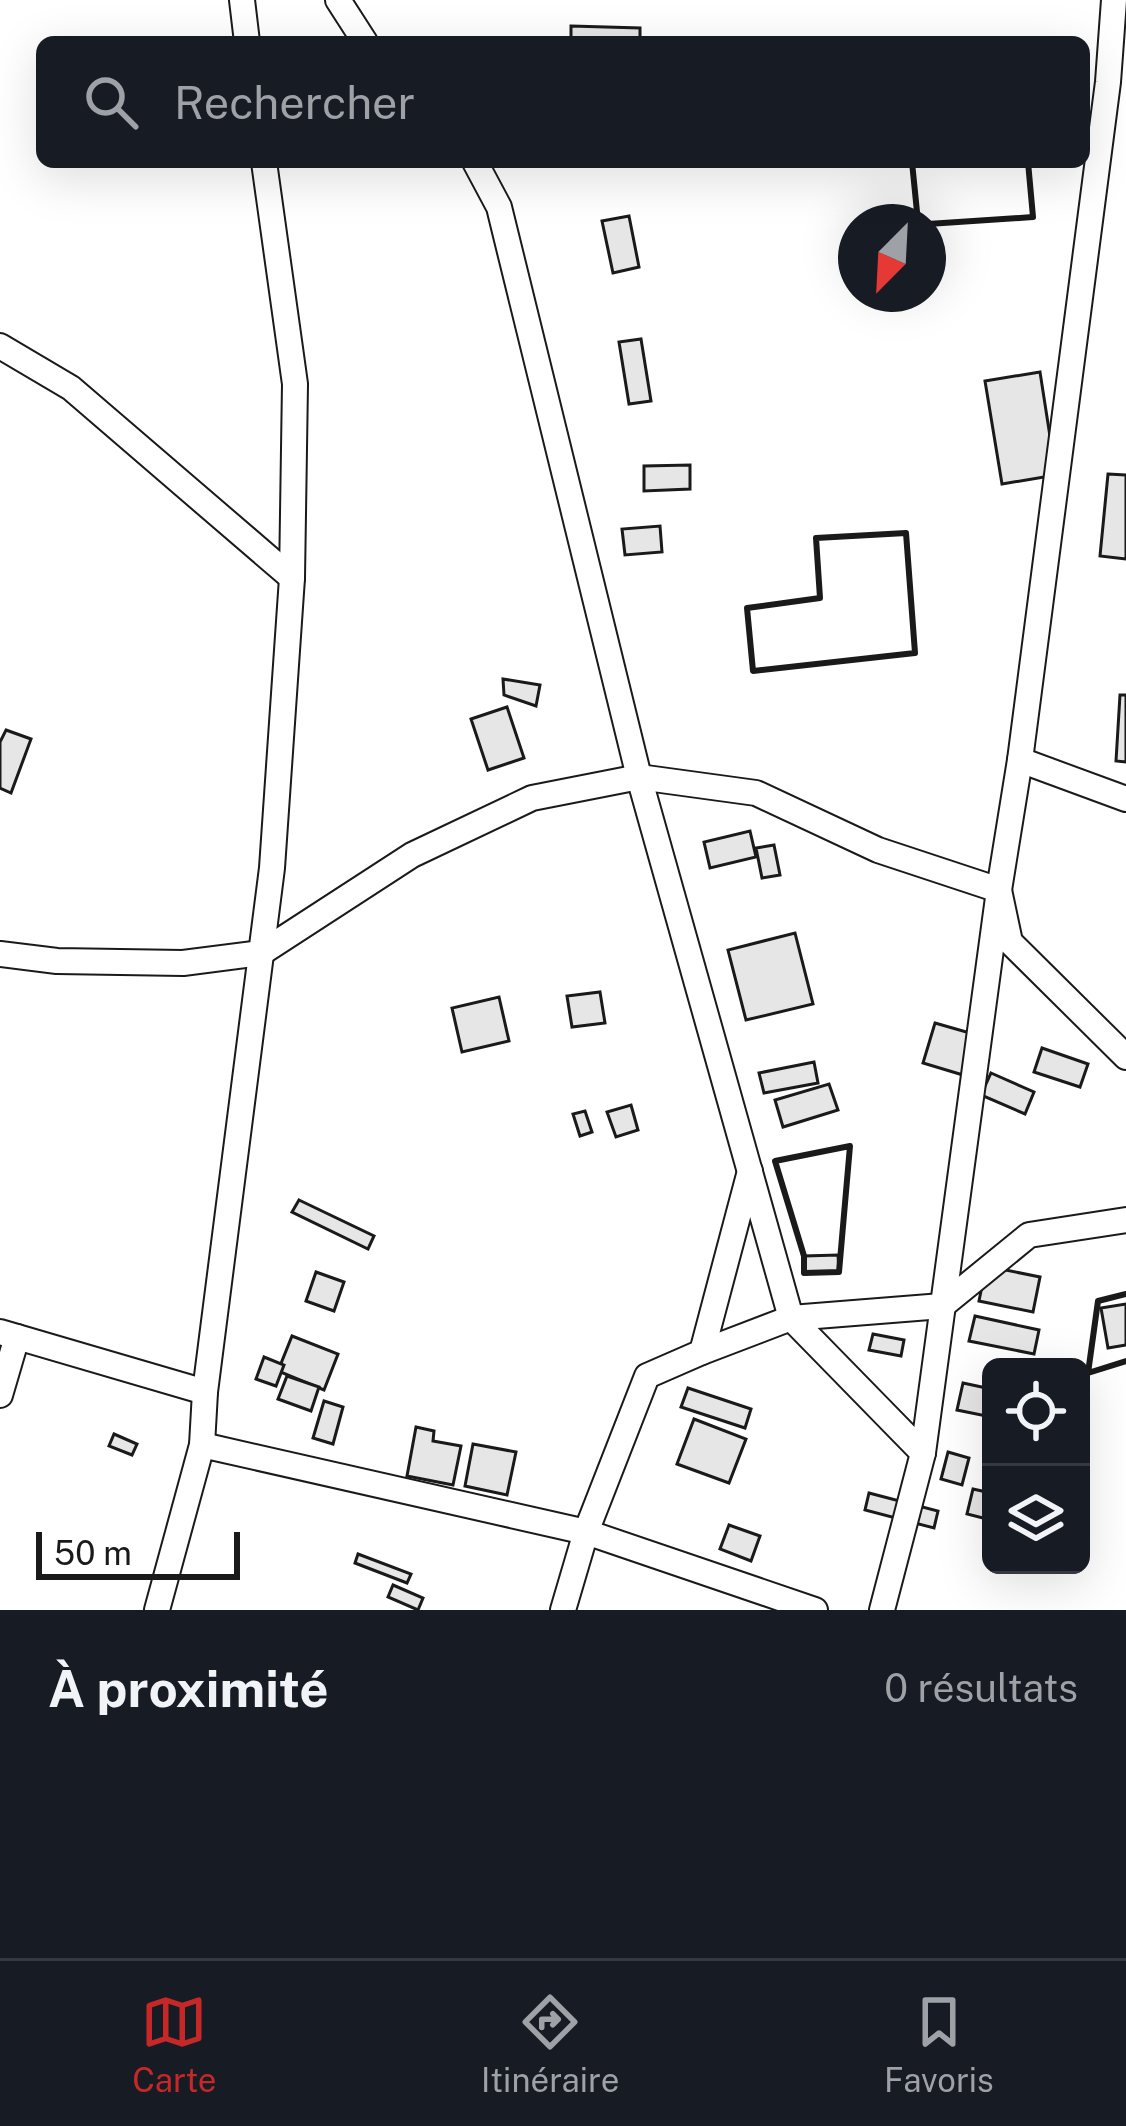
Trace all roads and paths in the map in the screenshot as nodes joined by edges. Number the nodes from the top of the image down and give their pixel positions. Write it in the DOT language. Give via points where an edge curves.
graph roads {
  1 [pos="242,0"];
  2 [pos="338,0"];
  3 [pos="1114,0"];
  4 [pos="246,36"];
  5 [pos="361,36"];
  6 [pos="265,168"];
  7 [pos="478,168"];
  8 [pos="0,346"];
  9 [pos="292,578"];
  10 [pos="1020,760"];
  11 [pos="639,777"];
  12 [pos="1126,799"];
  13 [pos="999,890"];
  14 [pos="261,953"];
  15 [pos="0,954"];
  16 [pos="1126,1057"];
  17 [pos="751,1168"];
  18 [pos="1126,1220"];
  19 [pos="943,1306"];
  20 [pos="791,1318"];
  21 [pos="9,1334"];
  22 [pos="702,1352"];
  23 [pos="205,1392"];
  24 [pos="0,1395"];
  25 [pos="202,1445"];
  26 [pos="923,1454"];
  27 [pos="586,1532"];
  28 [pos="158,1610"];
  29 [pos="563,1610"];
  30 [pos="815,1610"];
  31 [pos="882,1610"];
  1 -- 4 [label="street"];
  2 -- 5 [label="street"];
  3 -- 10 [label="street"];
  6 -- 9 [label="street" via="295,384"];
  7 -- 11 [label="street" via="499,207"];
  8 -- 9 [label="street" via="71,388"];
  9 -- 14 [label="street"];
  10 -- 12 [label="street"];
  10 -- 13 [label="street"];
  11 -- 13 [label="street" via="757,793 878,850"];
  11 -- 14 [label="street" via="532,798 412,855"];
  11 -- 17 [label="street"];
  13 -- 16 [label="street" via="1010,942"];
  13 -- 19 [label="street"];
  14 -- 15 [label="street" via="183,963"];
  14 -- 23 [label="street"];
  17 -- 20 [label="street"];
  17 -- 22 [label="street"];
  18 -- 19 [label="street" via="1029,1235"];
  19 -- 20 [label="street"];
  19 -- 26 [label="street"];
  20 -- 22 [label="street"];
  20 -- 26 [label="street"];
  21 -- 23 [label="street"];
  21 -- 24 [label="street"];
  22 -- 27 [label="street" via="647,1376"];
  23 -- 25 [label="street"];
  25 -- 27 [label="street"];
  25 -- 28 [label="street"];
  26 -- 31 [label="street"];
  27 -- 29 [label="street"];
  27 -- 30 [label="street"];
}
